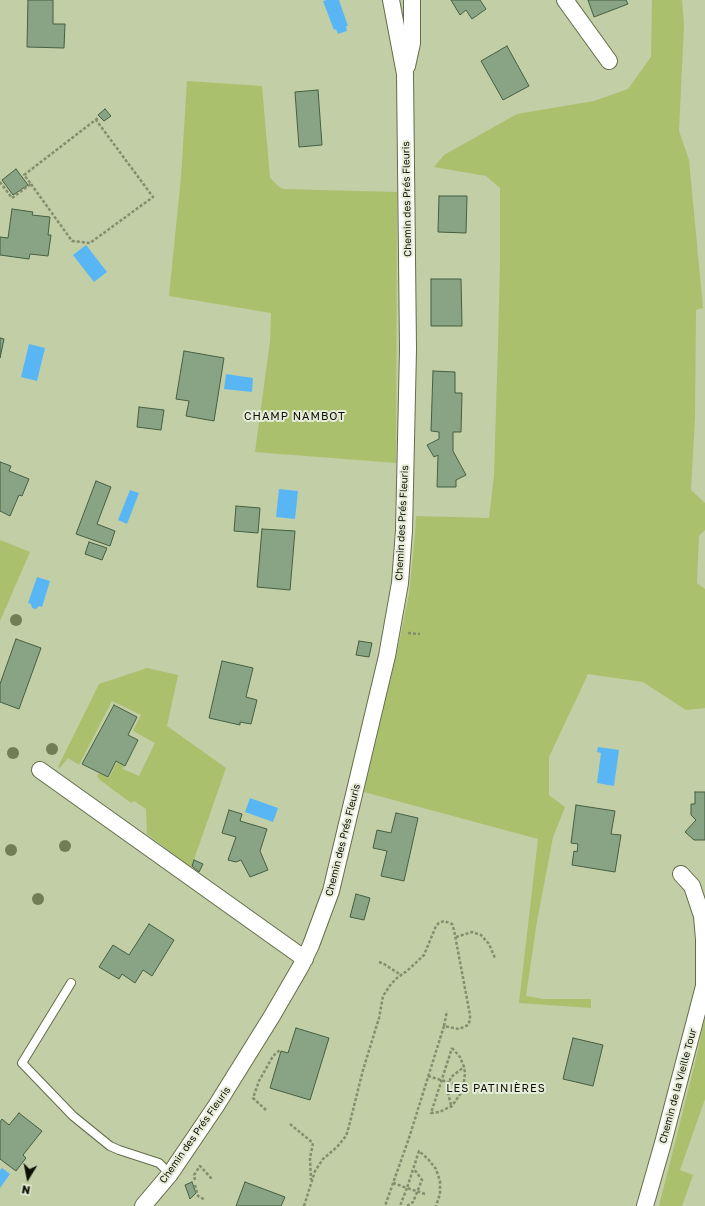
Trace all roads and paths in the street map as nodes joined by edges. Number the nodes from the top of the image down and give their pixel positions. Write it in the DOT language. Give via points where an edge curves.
graph roads {
  1 [pos="391,0"];
  2 [pos="412,0"];
  3 [pos="565,0"];
  4 [pos="609,62"];
  5 [pos="405,74"];
  6 [pos="0,182"];
  7 [pos="31,184"];
  8 [pos="40,770"];
  9 [pos="681,874"];
  10 [pos="456,937"];
  11 [pos="495,958"];
  12 [pos="305,959"];
  13 [pos="378,962"];
  14 [pos="401,975"];
  15 [pos="71,983"];
  16 [pos="447,1011"];
  17 [pos="444,1026"];
  18 [pos="280,1050"];
  19 [pos="464,1067"];
  20 [pos="428,1076"];
  21 [pos="442,1080"];
  22 [pos="449,1083"];
  23 [pos="454,1084"];
  24 [pos="452,1106"];
  25 [pos="266,1110"];
  26 [pos="290,1124"];
  27 [pos="413,1168"];
  28 [pos="170,1174"];
  29 [pos="212,1179"];
  30 [pos="195,1180"];
  31 [pos="312,1182"];
  32 [pos="393,1183"];
  33 [pos="196,1185"];
  34 [pos="407,1188"];
  35 [pos="418,1192"];
  36 [pos="425,1194"];
  37 [pos="205,1200"];
  38 [pos="143,1206"];
  39 [pos="304,1206"];
  40 [pos="385,1206"];
  41 [pos="400,1206"];
  42 [pos="406,1206"];
  43 [pos="436,1206"];
  44 [pos="645,1206"];
  1 -- 5 [label="street, Chemin des Prés Fleuris"];
  2 -- 5 [label="street, Chemin des Prés Fleuris" via="412,43"];
  3 -- 4 [label="street"];
  5 -- 12 [label="street, Chemin des Prés Fleuris" via="408,349 404,531 400,583 387,656 333,885"];
  6 -- 7 [label="path" via="12,198"];
  7 -- 7 [label="path" via="24,175 97,119 153,197 90,243 72,241"];
  8 -- 12 [label="street"];
  9 -- 44 [label="street, Chemin de la Vieille Tour" via="692,886 702,916 704,986"];
  10 -- 11 [label="path" via="472,932 481,935 489,944"];
  10 -- 14 [label="path" via="452,924 444,921 439,923 424,955"];
  10 -- 17 [label="path" via="470,1020 468,1025 459,1029"];
  12 -- 28 [label="street, Chemin des Prés Fleuris" via="257,1041"];
  13 -- 14 [label="path"];
  14 -- 31 [label="path" via="391,984 384,996 346,1136 319,1165"];
  15 -- 28 [label="lane" via="22,1063 73,1116 110,1146 159,1163"];
  16 -- 17 [label="path"];
  17 -- 20 [label="path"];
  18 -- 25 [label="path" via="273,1056 253,1098"];
  19 -- 21 [label="path" via="452,1048"];
  19 -- 22 [label="path" via="451,1077"];
  19 -- 24 [label="path" via="463,1090"];
  20 -- 21 [label="path"];
  20 -- 32 [label="path"];
  21 -- 22 [label="path"];
  21 -- 24 [label="path" via="431,1113"];
  22 -- 23 [label="path"];
  22 -- 24 [label="path" via="447,1089"];
  26 -- 31 [label="path" via="313,1143 310,1163"];
  27 -- 34 [label="path"];
  27 -- 35 [label="path" via="422,1180"];
  27 -- 43 [label="path" via="419,1151 436,1169 440,1181 440,1194"];
  28 -- 38 [label="street, Chemin des Prés Fleuris"];
  29 -- 30 [label="path" via="200,1166 194,1175"];
  31 -- 39 [label="path"];
  32 -- 34 [label="path"];
  32 -- 40 [label="path"];
  33 -- 37 [label="path" via="198,1196"];
  34 -- 35 [label="path"];
  34 -- 41 [label="path"];
  35 -- 36 [label="path"];
  35 -- 42 [label="path" via="413,1202"];
}
